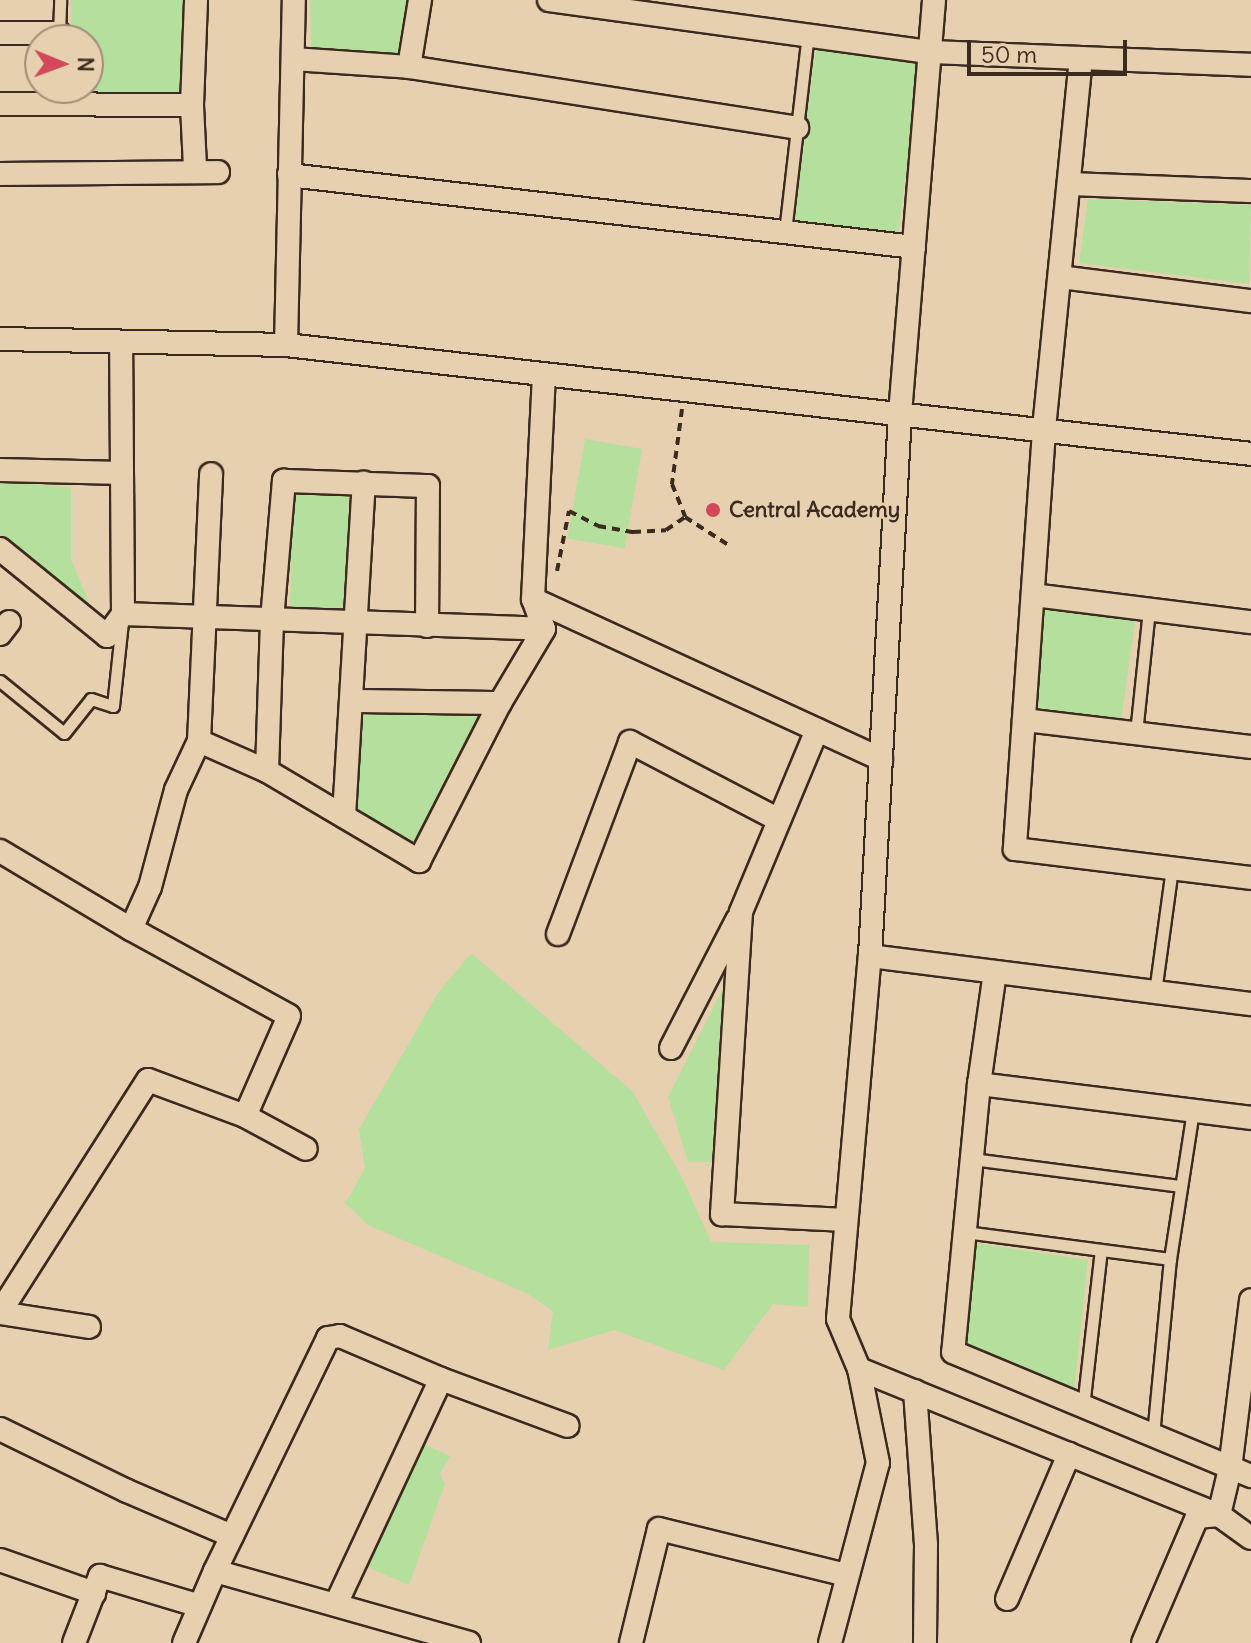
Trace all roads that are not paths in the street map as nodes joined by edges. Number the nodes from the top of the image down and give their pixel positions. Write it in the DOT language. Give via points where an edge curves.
graph roads {
  1 [pos="60,0"];
  2 [pos="196,0"];
  3 [pos="294,0"];
  4 [pos="420,0"];
  5 [pos="549,0"];
  6 [pos="934,0"];
  7 [pos="59,24"];
  8 [pos="0,33"];
  9 [pos="24,34"];
  10 [pos="808,34"];
  11 [pos="930,52"];
  12 [pos="1081,58"];
  13 [pos="293,59"];
  14 [pos="1251,65"];
  15 [pos="409,67"];
  16 [pos="104,99"];
  17 [pos="24,101"];
  18 [pos="0,104"];
  19 [pos="192,105"];
  20 [pos="797,128"];
  21 [pos="192,171"];
  22 [pos="218,172"];
  23 [pos="0,174"];
  24 [pos="289,175"];
  25 [pos="1069,184"];
  26 [pos="1251,191"];
  27 [pos="785,232"];
  28 [pos="914,247"];
  29 [pos="1060,277"];
  30 [pos="1251,301"];
  31 [pos="0,339"];
  32 [pos="121,342"];
  33 [pos="286,345"];
  34 [pos="544,374"];
  35 [pos="900,414"];
  36 [pos="1044,431"];
  37 [pos="1251,454"];
  38 [pos="0,470"];
  39 [pos="122,473"];
  40 [pos="211,474"];
  41 [pos="364,483"];
  42 [pos="0,549"];
  43 [pos="1033,595"];
  44 [pos="533,599"];
  45 [pos="1149,610"];
  46 [pos="123,614"];
  47 [pos="204,617"];
  48 [pos="272,620"];
  49 [pos="355,621"];
  50 [pos="1251,622"];
  51 [pos="427,626"];
  52 [pos="544,629"];
  53 [pos="0,681"];
  54 [pos="352,701"];
  55 [pos="500,703"];
  56 [pos="1024,720"];
  57 [pos="817,730"];
  58 [pos="1136,733"];
  59 [pos="199,741"];
  60 [pos="1251,747"];
  61 [pos="881,759"];
  62 [pos="267,771"];
  63 [pos="344,816"];
  64 [pos="779,820"];
  65 [pos="0,851"];
  66 [pos="1172,868"];
  67 [pos="1251,878"];
  68 [pos="741,912"];
  69 [pos="131,929"];
  70 [pos="558,934"];
  71 [pos="870,956"];
  72 [pos="995,972"];
  73 [pos="1155,992"];
  74 [pos="1251,1004"];
  75 [pos="671,1048"];
  76 [pos="979,1084"];
  77 [pos="1193,1110"];
  78 [pos="245,1116"];
  79 [pos="1251,1118"];
  80 [pos="306,1149"];
  81 [pos="972,1159"];
  82 [pos="1179,1186"];
  83 [pos="846,1220"];
  84 [pos="965,1232"];
  85 [pos="1101,1250"];
  86 [pos="1170,1259"];
  87 [pos="1251,1300"];
  88 [pos="0,1312"];
  89 [pos="89,1327"];
  90 [pos="859,1369"];
  91 [pos="441,1379"];
  92 [pos="915,1391"];
  93 [pos="1083,1407"];
  94 [pos="568,1426"];
  95 [pos="0,1429"];
  96 [pos="1153,1436"];
  97 [pos="1069,1454"];
  98 [pos="1241,1472"];
  99 [pos="1219,1515"];
  100 [pos="232,1536"];
  101 [pos="1251,1538"];
  102 [pos="0,1560"];
  103 [pos="215,1571"];
  104 [pos="846,1575"];
  105 [pos="94,1593"];
  106 [pos="1007,1599"];
  107 [pos="336,1604"];
  108 [pos="200,1606"];
  109 [pos="74,1643"];
  110 [pos="184,1643"];
  111 [pos="469,1643"];
  112 [pos="631,1643"];
  113 [pos="830,1643"];
  114 [pos="925,1643"];
  115 [pos="1143,1643"];
  1 -- 7 [label="lane"];
  2 -- 19 [label="street"];
  3 -- 13 [label="street"];
  4 -- 15 [label="street"];
  5 -- 10 [label="street"];
  6 -- 11 [label="street"];
  8 -- 9 [label="street"];
  10 -- 11 [label="street"];
  10 -- 20 [label="lane"];
  11 -- 12 [label="street"];
  11 -- 28 [label="street"];
  12 -- 14 [label="street"];
  12 -- 25 [label="street"];
  13 -- 15 [label="street"];
  13 -- 24 [label="street"];
  15 -- 20 [label="street"];
  16 -- 19 [label="street"];
  17 -- 18 [label="street"];
  19 -- 21 [label="street"];
  20 -- 27 [label="lane"];
  21 -- 22 [label="street"];
  21 -- 23 [label="street"];
  24 -- 27 [label="street"];
  24 -- 33 [label="street"];
  25 -- 26 [label="street"];
  25 -- 29 [label="street"];
  27 -- 28 [label="street"];
  28 -- 35 [label="street"];
  29 -- 30 [label="street"];
  29 -- 36 [label="street"];
  31 -- 32 [label="street"];
  32 -- 33 [label="street"];
  32 -- 39 [label="street"];
  33 -- 34 [label="street"];
  34 -- 35 [label="street"];
  34 -- 44 [label="street"];
  35 -- 36 [label="street"];
  35 -- 61 [label="street"];
  36 -- 37 [label="street"];
  36 -- 43 [label="street"];
  38 -- 39 [label="street"];
  39 -- 46 [label="street"];
  40 -- 47 [label="street"];
  41 -- 48 [label="street" via="284,481"];
  41 -- 49 [label="street"];
  41 -- 51 [label="street" via="428,486"];
  42 -- 46 [label="street" via="107,636"];
  43 -- 45 [label="street"];
  43 -- 56 [label="street"];
  44 -- 52 [label="street"];
  44 -- 57 [label="street"];
  45 -- 50 [label="street"];
  45 -- 58 [label="lane"];
  46 -- 47 [label="street"];
  46 -- 53 [label="lane" via="113,706 91,699 64,733"];
  47 -- 48 [label="street"];
  47 -- 59 [label="street"];
  48 -- 49 [label="street"];
  48 -- 62 [label="street"];
  49 -- 51 [label="street"];
  49 -- 54 [label="street"];
  51 -- 52 [label="street"];
  52 -- 55 [label="street"];
  54 -- 55 [label="street"];
  54 -- 63 [label="street"];
  55 -- 63 [label="street" via="419,861"];
  56 -- 58 [label="street"];
  56 -- 66 [label="street" via="1015,849"];
  57 -- 61 [label="street"];
  57 -- 64 [label="street"];
  58 -- 60 [label="street"];
  59 -- 62 [label="street"];
  59 -- 69 [label="street" via="176,790 150,887"];
  61 -- 71 [label="street"];
  62 -- 63 [label="street"];
  64 -- 68 [label="street"];
  64 -- 70 [label="street" via="630,742"];
  65 -- 69 [label="street"];
  66 -- 67 [label="street"];
  66 -- 73 [label="lane"];
  68 -- 75 [label="street"];
  68 -- 83 [label="street" via="722,1214"];
  69 -- 78 [label="street" via="289,1016"];
  71 -- 72 [label="street"];
  71 -- 83 [label="street"];
  72 -- 73 [label="street"];
  72 -- 76 [label="street"];
  73 -- 74 [label="street"];
  76 -- 77 [label="street"];
  76 -- 81 [label="street"];
  77 -- 79 [label="street"];
  77 -- 82 [label="lane"];
  78 -- 80 [label="street"];
  78 -- 88 [label="street" via="148,1080"];
  81 -- 82 [label="lane"];
  81 -- 84 [label="street"];
  82 -- 86 [label="lane"];
  83 -- 90 [label="street" via="838,1319"];
  84 -- 85 [label="lane"];
  84 -- 93 [label="street" via="953,1352"];
  85 -- 86 [label="lane"];
  85 -- 93 [label="lane"];
  86 -- 96 [label="lane"];
  87 -- 98 [label="street"];
  88 -- 89 [label="street"];
  90 -- 92 [label="street"];
  90 -- 104 [label="street" via="878,1463"];
  91 -- 94 [label="street"];
  91 -- 100 [label="street" via="340,1336 328,1338"];
  91 -- 107 [label="street"];
  92 -- 97 [label="street"];
  92 -- 114 [label="street" via="926,1545"];
  93 -- 96 [label="street"];
  95 -- 100 [label="street"];
  96 -- 98 [label="street"];
  97 -- 99 [label="street"];
  97 -- 106 [label="street"];
  98 -- 99 [label="street"];
  99 -- 101 [label="street"];
  99 -- 115 [label="street" via="1197,1517"];
  100 -- 103 [label="street"];
  102 -- 105 [label="street"];
  103 -- 107 [label="street"];
  103 -- 108 [label="street"];
  104 -- 112 [label="street" via="659,1529"];
  104 -- 113 [label="street"];
  105 -- 108 [label="street" via="100,1576"];
  105 -- 109 [label="street"];
  107 -- 111 [label="street"];
  108 -- 110 [label="street"];
}
